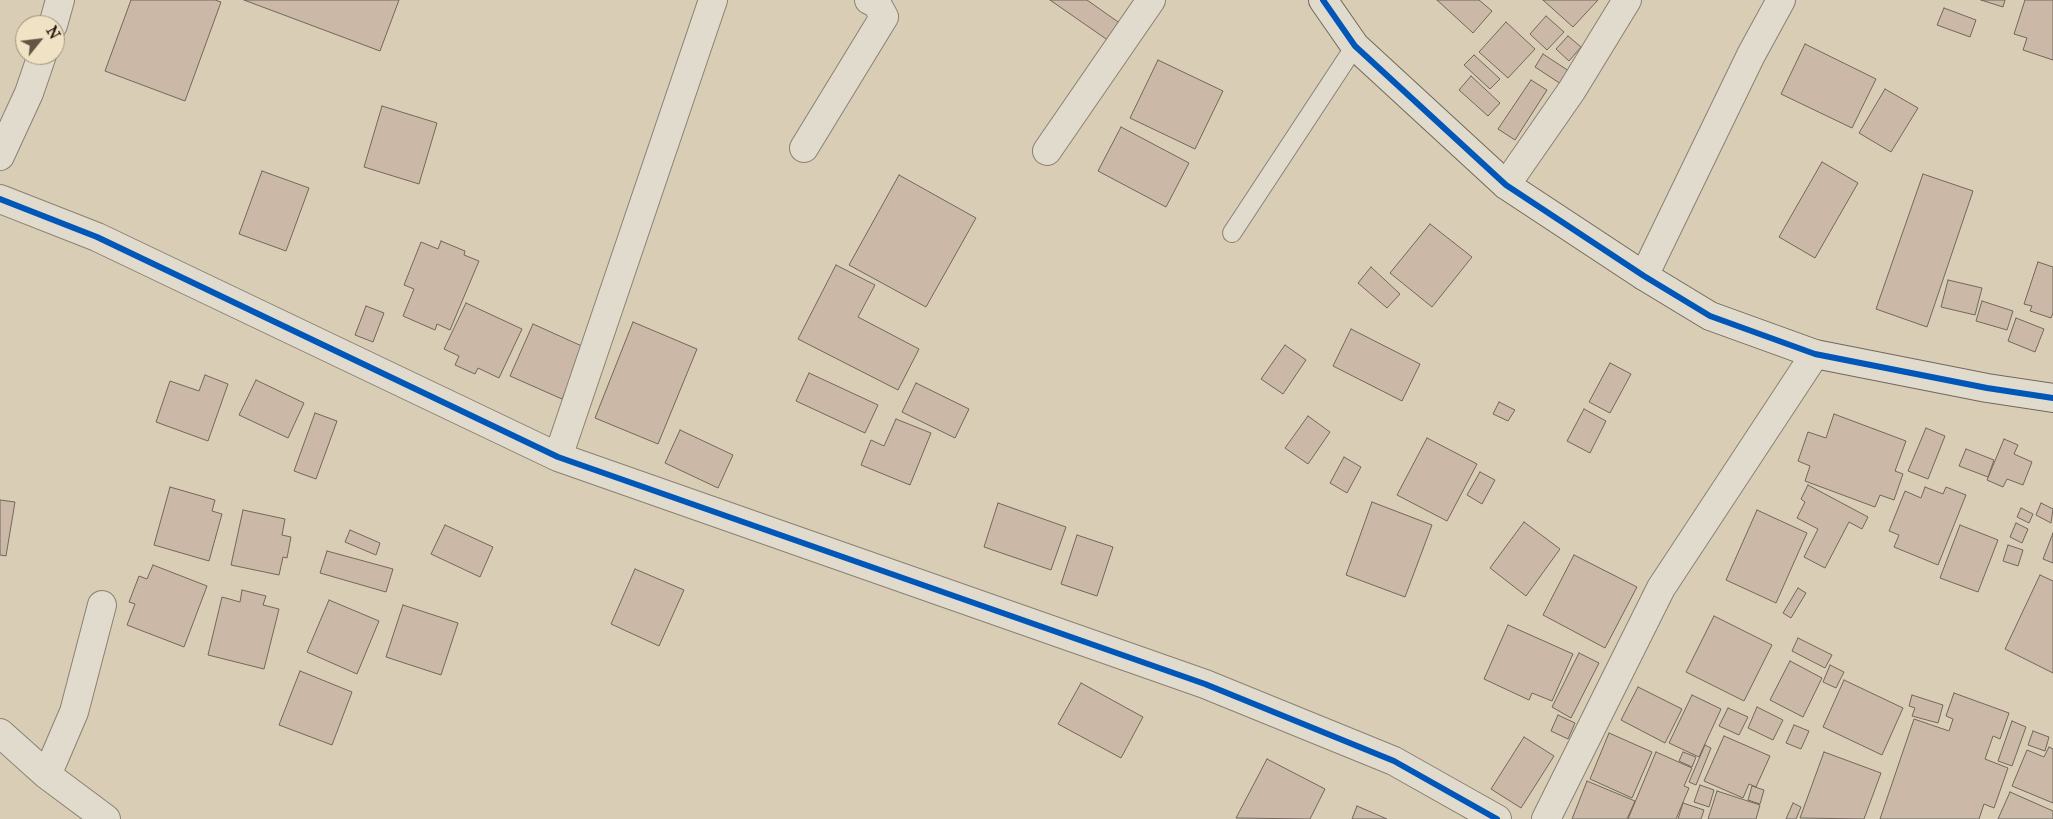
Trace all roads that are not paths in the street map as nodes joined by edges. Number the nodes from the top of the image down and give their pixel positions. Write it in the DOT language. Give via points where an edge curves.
graph roads {
  1 [pos="60,0"];
  2 [pos="713,0"];
  3 [pos="869,0"];
  4 [pos="1151,0"];
  5 [pos="1323,0"];
  6 [pos="1626,0"];
  7 [pos="1781,0"];
  8 [pos="56,15"];
  9 [pos="1355,46"];
  10 [pos="39,65"];
  11 [pos="804,148"];
  12 [pos="1047,150"];
  13 [pos="0,156"];
  14 [pos="1506,185"];
  15 [pos="0,199"];
  16 [pos="1232,233"];
  17 [pos="1644,276"];
  18 [pos="1816,354"];
  19 [pos="2053,398"];
  20 [pos="558,457"];
  21 [pos="102,606"];
  22 [pos="0,734"];
  23 [pos="47,775"];
  24 [pos="106,819"];
  25 [pos="1496,819"];
  26 [pos="1546,819"];
  1 -- 8 [label="street"];
  2 -- 20 [label="street"];
  3 -- 11 [label="street" via="877,4 884,17"];
  4 -- 12 [label="street"];
  5 -- 9 [label="street"];
  6 -- 14 [label="street" via="1572,90"];
  7 -- 17 [label="street"];
  9 -- 14 [label="street"];
  9 -- 16 [label="lane"];
  10 -- 13 [label="street"];
  14 -- 17 [label="street"];
  15 -- 20 [label="street" via="97,237"];
  17 -- 18 [label="street" via="1710,316"];
  18 -- 19 [label="street"];
  18 -- 26 [label="street" via="1661,588"];
  20 -- 25 [label="street" via="1205,684 1394,761"];
  21 -- 23 [label="street" via="74,712"];
  22 -- 23 [label="street"];
  23 -- 24 [label="street"];
}
